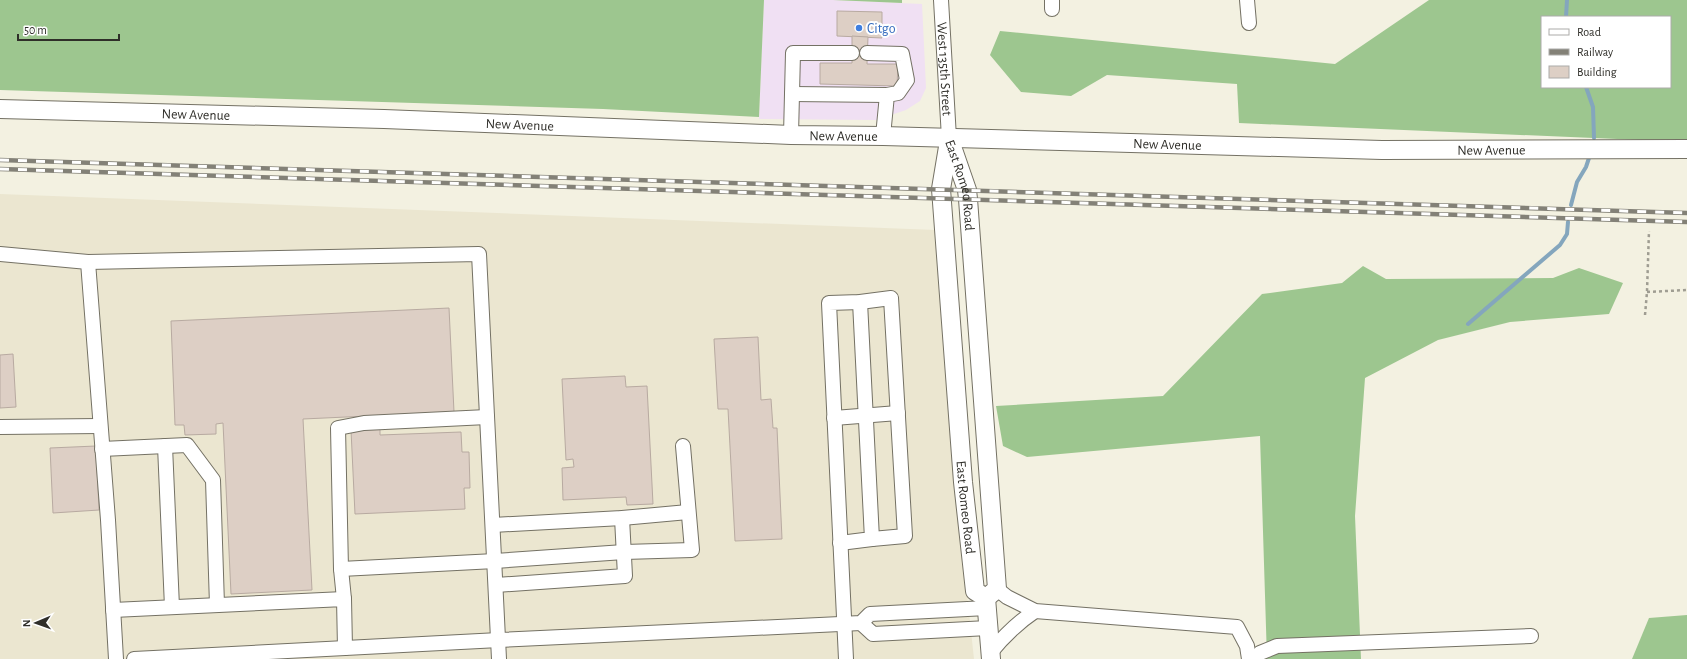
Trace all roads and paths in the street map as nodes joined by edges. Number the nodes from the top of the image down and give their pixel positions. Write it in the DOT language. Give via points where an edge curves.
graph roads {
  1 [pos="941,0"];
  2 [pos="1247,0"];
  3 [pos="1249,23"];
  4 [pos="852,53"];
  5 [pos="868,53"];
  6 [pos="792,94"];
  7 [pos="887,95"];
  8 [pos="0,109"];
  9 [pos="791,135"];
  10 [pos="883,136"];
  11 [pos="949,138"];
  12 [pos="1687,149"];
  13 [pos="1649,231"];
  14 [pos="0,254"];
  15 [pos="88,262"];
  16 [pos="1687,290"];
  17 [pos="1647,292"];
  18 [pos="860,302"];
  19 [pos="1645,315"];
  20 [pos="898,413"];
  21 [pos="866,416"];
  22 [pos="487,417"];
  23 [pos="834,418"];
  24 [pos="100,426"];
  25 [pos="0,427"];
  26 [pos="165,446"];
  27 [pos="683,446"];
  28 [pos="102,449"];
  29 [pos="688,512"];
  30 [pos="622,518"];
  31 [pos="493,525"];
  32 [pos="872,539"];
  33 [pos="840,543"];
  34 [pos="624,552"];
  35 [pos="494,561"];
  36 [pos="342,569"];
  37 [pos="496,585"];
  38 [pos="990,598"];
  39 [pos="344,599"];
  40 [pos="217,605"];
  41 [pos="172,607"];
  42 [pos="113,610"];
  43 [pos="1035,611"];
  44 [pos="861,623"];
  45 [pos="843,624"];
  46 [pos="988,628"];
  47 [pos="1531,636"];
  48 [pos="499,640"];
  49 [pos="345,648"];
  50 [pos="990,656"];
  51 [pos="116,659"];
  52 [pos="134,659"];
  53 [pos="499,659"];
  54 [pos="846,659"];
  55 [pos="1249,659"];
  56 [pos="1255,659"];
  1 -- 11 [label="street, West 135th Street"];
  2 -- 3 [label="street"];
  4 -- 6 [label="street" via="793,53"];
  5 -- 7 [label="street" via="902,54 907,80 898,93"];
  6 -- 7 [label="street"];
  6 -- 9 [label="street"];
  7 -- 10 [label="street"];
  8 -- 9 [label="main road, New Avenue" via="384,119"];
  9 -- 10 [label="main road, New Avenue"];
  10 -- 11 [label="main road, New Avenue"];
  11 -- 12 [label="main road, New Avenue" via="1382,150"];
  11 -- 38 [label="main road, East Romeo Road" via="967,190"];
  11 -- 38 [label="main road, East Romeo Road" via="941,189 957,412 975,591"];
  13 -- 17 [label="path"];
  14 -- 15 [label="street"];
  15 -- 22 [label="street" via="479,254"];
  15 -- 24 [label="street"];
  16 -- 17 [label="path"];
  17 -- 19 [label="path"];
  18 -- 20 [label="street" via="891,298"];
  18 -- 21 [label="street"];
  18 -- 23 [label="street" via="829,303"];
  20 -- 21 [label="street"];
  20 -- 32 [label="street" via="905,536"];
  21 -- 23 [label="street"];
  21 -- 32 [label="street"];
  22 -- 31 [label="street"];
  22 -- 36 [label="street" via="364,423 338,428"];
  23 -- 33 [label="street"];
  24 -- 25 [label="street"];
  24 -- 28 [label="street"];
  26 -- 28 [label="street"];
  26 -- 40 [label="street" via="188,445 213,480"];
  26 -- 41 [label="street"];
  27 -- 29 [label="street"];
  28 -- 42 [label="street"];
  29 -- 30 [label="street"];
  29 -- 34 [label="street" via="692,550"];
  30 -- 31 [label="street"];
  30 -- 34 [label="street"];
  31 -- 35 [label="street"];
  32 -- 33 [label="street"];
  33 -- 45 [label="street"];
  34 -- 35 [label="street"];
  34 -- 37 [label="street" via="625,576"];
  35 -- 36 [label="street"];
  35 -- 37 [label="street"];
  36 -- 39 [label="street"];
  37 -- 48 [label="street"];
  38 -- 43 [label="street" via="1006,597"];
  38 -- 44 [label="street" via="870,614"];
  38 -- 46 [label="main road, East Romeo Road"];
  39 -- 40 [label="street"];
  39 -- 49 [label="street"];
  40 -- 41 [label="street"];
  41 -- 42 [label="street"];
  42 -- 51 [label="street"];
  43 -- 50 [label="street" via="1005,634"];
  43 -- 55 [label="street" via="1237,626 1247,646"];
  44 -- 45 [label="street"];
  44 -- 46 [label="street" via="873,634"];
  45 -- 48 [label="street"];
  45 -- 54 [label="street"];
  46 -- 50 [label="main road, East Romeo Road"];
  47 -- 56 [label="street" via="1277,646 1260,653"];
  48 -- 49 [label="street"];
  48 -- 53 [label="street"];
  49 -- 52 [label="street"];
}
